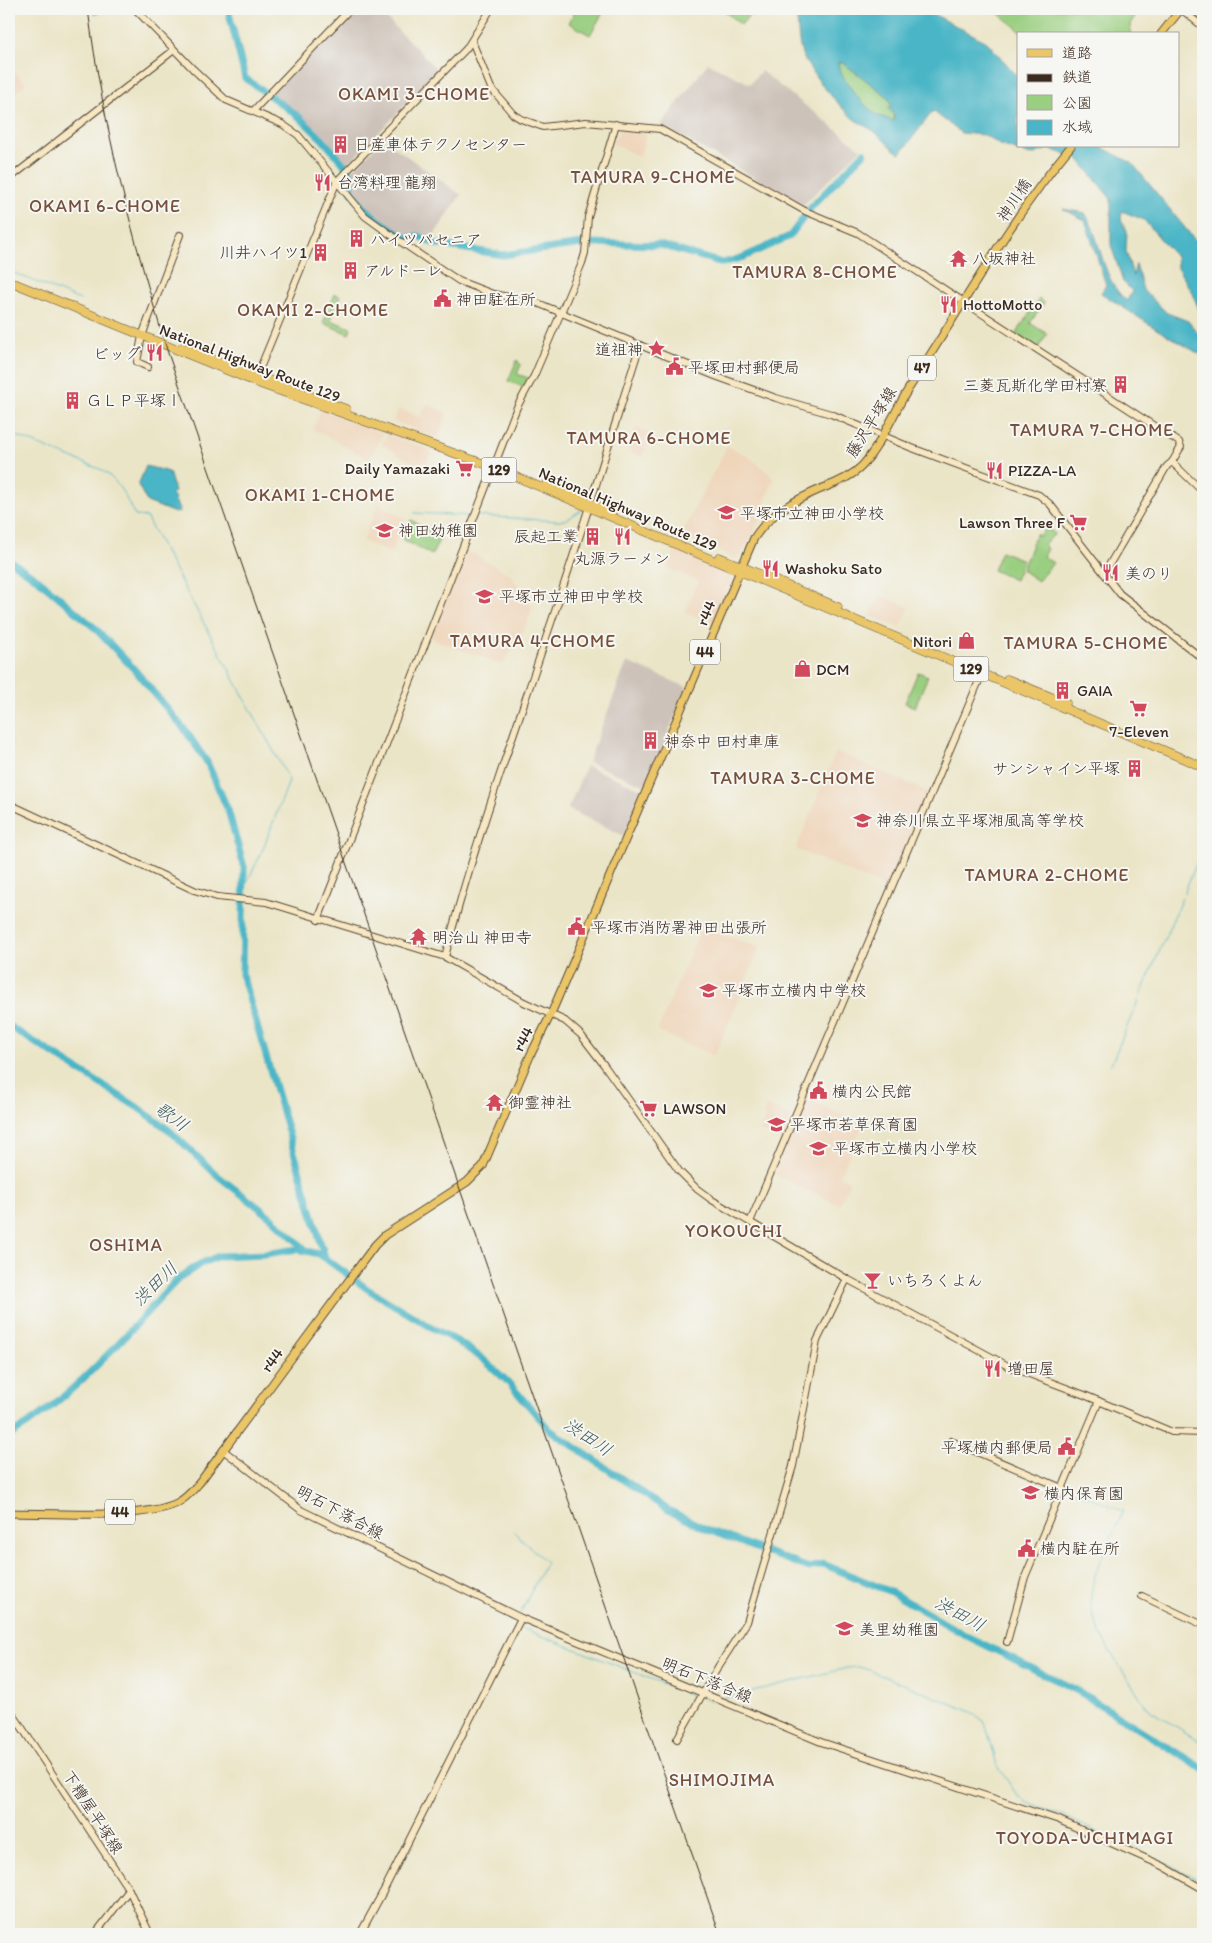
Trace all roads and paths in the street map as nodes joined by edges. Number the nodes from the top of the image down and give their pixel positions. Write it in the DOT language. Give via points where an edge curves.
graph roads {
  1 [pos="135,9"];
  2 [pos="350,9"];
  3 [pos="491,9"];
  4 [pos="1194,9"];
  5 [pos="1180,10"];
  6 [pos="1202,11"];
  7 [pos="1203,27"];
  8 [pos="1163,32"];
  9 [pos="472,40"];
  10 [pos="174,50"];
  11 [pos="253,111"];
  12 [pos="616,124"];
  13 [pos="1069,148"];
  14 [pos="9,179"];
  15 [pos="337,181"];
  16 [pos="180,234"];
  17 [pos="996,252"];
  18 [pos="9,276"];
  19 [pos="9,281"];
  20 [pos="965,302"];
  21 [pos="561,313"];
  22 [pos="143,334"];
  23 [pos="640,345"];
  24 [pos="148,367"];
  25 [pos="256,379"];
  26 [pos="882,435"];
  27 [pos="1172,462"];
  28 [pos="494,465"];
  29 [pos="1203,492"];
  30 [pos="589,505"];
  31 [pos="739,568"];
  32 [pos="1105,572"];
  33 [pos="1203,659"];
  34 [pos="983,671"];
  35 [pos="1203,762"];
  36 [pos="1203,767"];
  37 [pos="9,804"];
  38 [pos="318,920"];
  39 [pos="445,957"];
  40 [pos="551,1014"];
  41 [pos="750,1222"];
  42 [pos="848,1279"];
  43 [pos="1099,1401"];
  44 [pos="1203,1433"];
  45 [pos="951,1440"];
  46 [pos="223,1450"];
  47 [pos="1062,1488"];
  48 [pos="9,1513"];
  49 [pos="1142,1596"];
  50 [pos="521,1618"];
  51 [pos="1203,1625"];
  52 [pos="1007,1642"];
  53 [pos="701,1696"];
  54 [pos="9,1708"];
  55 [pos="677,1739"];
  56 [pos="1203,1889"];
  57 [pos="129,1890"];
  58 [pos="95,1934"];
  59 [pos="150,1934"];
  60 [pos="360,1934"];
  1 -- 10 [label="street"];
  2 -- 11 [label="street"];
  3 -- 9 [label="street"];
  4 -- 6 [label="highway"];
  5 -- 7 [label="street"];
  5 -- 8 [label="main road"];
  9 -- 12 [label="street" via="491,88 521,119 552,128 579,122"];
  9 -- 15 [label="street"];
  10 -- 11 [label="street" via="226,100"];
  10 -- 14 [label="street"];
  11 -- 15 [label="street" via="298,135"];
  12 -- 20 [label="street" via="660,129 807,212 858,233"];
  12 -- 21 [label="street" via="588,217 582,263"];
  13 -- 17 [label="main road, 神川橋 / 47"];
  15 -- 21 [label="street" via="377,226 446,273 493,294 536,302"];
  15 -- 25 [label="street"];
  16 -- 22 [label="street"];
  17 -- 20 [label="main road, 藤沢平塚線 / 47"];
  18 -- 22 [label="highway, National Highway Route 129 / 129"];
  19 -- 22 [label="highway, National Highway Route 129 / 129"];
  20 -- 26 [label="main road, 藤沢平塚線 / 47"];
  20 -- 27 [label="street" via="1179,442 1181,447"];
  21 -- 23 [label="street"];
  21 -- 28 [label="street"];
  22 -- 24 [label="street" via="137,362"];
  22 -- 25 [label="highway, National Highway Route 129 / 129"];
  23 -- 26 [label="street" via="750,389 831,414"];
  23 -- 30 [label="street"];
  25 -- 28 [label="highway, National Highway Route 129 / 129"];
  26 -- 31 [label="main road, 藤沢平塚線 / 47" via="853,474 796,500 773,515 759,529"];
  26 -- 32 [label="street" via="1045,498"];
  27 -- 29 [label="street"];
  27 -- 32 [label="street"];
  28 -- 30 [label="highway, National Highway Route 129 / 129"];
  28 -- 38 [label="street"];
  30 -- 31 [label="highway, National Highway Route 129 / 129"];
  30 -- 39 [label="street" via="462,889"];
  31 -- 34 [label="highway, National Highway Route 129 / 129"];
  31 -- 40 [label="main road, r44 / 44"];
  32 -- 33 [label="street" via="1120,594"];
  34 -- 35 [label="highway, National Highway Route 129 / 129"];
  34 -- 36 [label="highway, National Highway Route 129 / 129"];
  34 -- 41 [label="street"];
  37 -- 38 [label="street" via="194,890 217,897 266,902"];
  38 -- 39 [label="street"];
  39 -- 40 [label="street"];
  40 -- 41 [label="street" via="572,1026 589,1045 687,1180 712,1200"];
  40 -- 46 [label="main road, r44 / 44" via="483,1166 467,1182 385,1236 361,1263"];
  41 -- 42 [label="street"];
  42 -- 43 [label="street" via="1008,1366"];
  42 -- 53 [label="street" via="819,1332 794,1466 747,1622"];
  43 -- 44 [label="street" via="1172,1432"];
  43 -- 47 [label="street"];
  45 -- 47 [label="street"];
  46 -- 48 [label="main road, 44" via="186,1497 167,1507 116,1512"];
  46 -- 50 [label="street, 明石下落合線" via="301,1510"];
  47 -- 52 [label="street" via="1025,1577"];
  49 -- 51 [label="street"];
  50 -- 53 [label="street, 明石下落合線"];
  50 -- 60 [label="street"];
  53 -- 55 [label="street"];
  53 -- 56 [label="street, 明石下落合線" via="821,1742 1058,1820 1163,1866"];
  54 -- 57 [label="street, 下糟屋平塚線"];
  57 -- 58 [label="street"];
  57 -- 59 [label="street, 下糟屋平塚線"];
}
